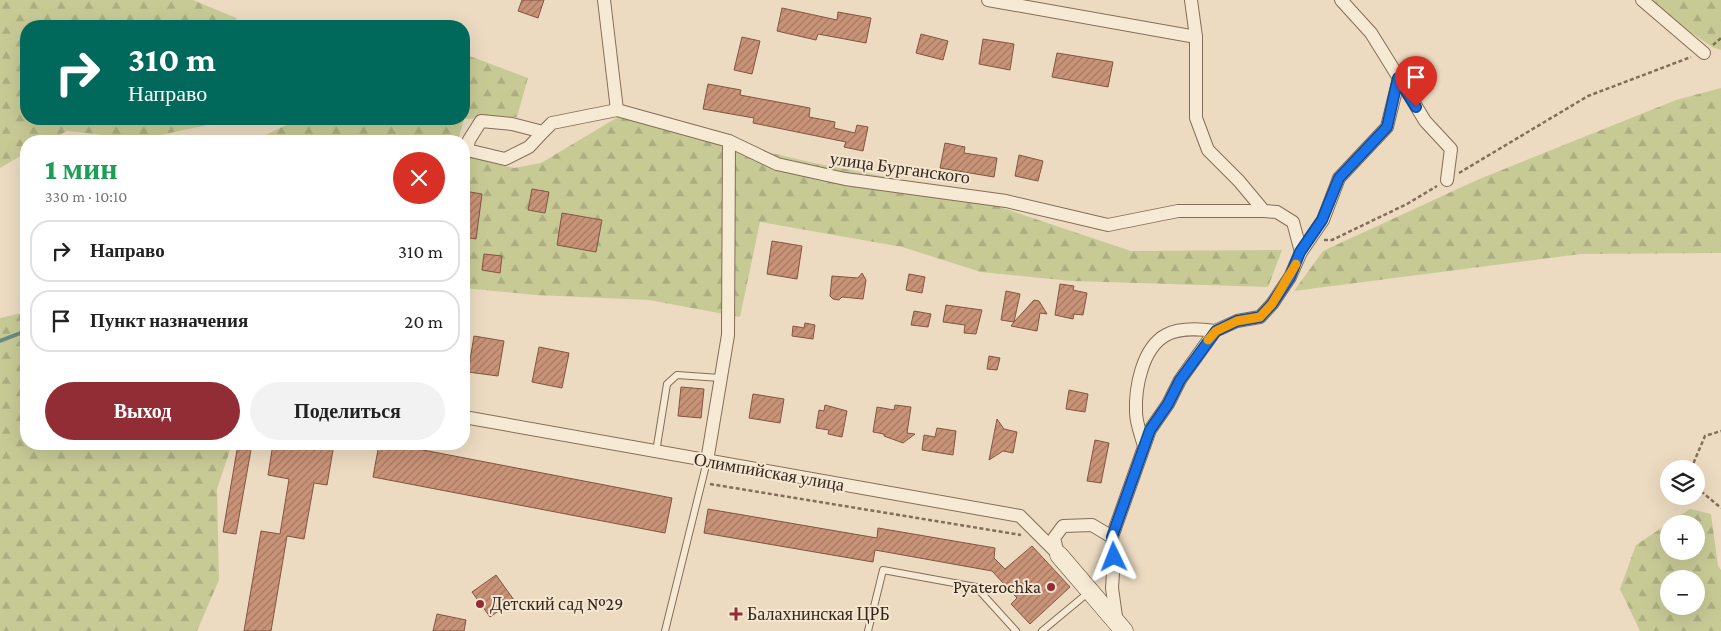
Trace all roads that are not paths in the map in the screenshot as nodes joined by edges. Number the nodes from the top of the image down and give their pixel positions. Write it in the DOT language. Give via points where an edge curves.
graph roads {
  1 [pos="604,0"];
  2 [pos="988,0"];
  3 [pos="1191,0"];
  4 [pos="1341,0"];
  5 [pos="1642,0"];
  6 [pos="1196,37"];
  7 [pos="1704,52"];
  8 [pos="1398,78"];
  9 [pos="617,110"];
  10 [pos="543,132"];
  11 [pos="470,138"];
  12 [pos="728,141"];
  13 [pos="470,151"];
  14 [pos="1447,180"];
  15 [pos="1264,211"];
  16 [pos="1300,252"];
  17 [pos="1216,331"];
  18 [pos="720,378"];
  19 [pos="470,418"];
  20 [pos="1144,446"];
  21 [pos="656,452"];
  22 [pos="707,461"];
  23 [pos="1112,537"];
  24 [pos="1059,555"];
  25 [pos="1090,592"];
  26 [pos="1121,627"];
  27 [pos="665,631"];
  28 [pos="868,631"];
  29 [pos="1016,631"];
  30 [pos="1042,631"];
  1 -- 9 [label="street"];
  2 -- 6 [label="street"];
  3 -- 6 [label="street"];
  4 -- 8 [label="street" via="1370,33"];
  5 -- 7 [label="street"];
  6 -- 15 [label="street" via="1196,118 1208,150 1239,180"];
  8 -- 14 [label="street" via="1425,121 1451,149"];
  8 -- 16 [label="street" via="1387,127 1339,178 1322,220"];
  9 -- 10 [label="street, улица Бурганского" via="552,123"];
  9 -- 12 [label="street, улица Бурганского"];
  10 -- 11 [label="street, улица Бурганского" via="481,121"];
  10 -- 13 [label="street, улица Бурганского" via="529,147 505,159"];
  12 -- 15 [label="street, улица Бурганского" via="777,164 845,179 1006,201 1108,225 1178,211"];
  12 -- 18 [label="street" via="728,335"];
  15 -- 16 [label="street, улица Бурганского" via="1277,212 1293,222"];
  16 -- 17 [label="street" via="1290,277 1260,317 1237,321"];
  17 -- 20 [label="street" via="1180,380"];
  17 -- 20 [label="street" via="1198,329 1166,335 1150,350 1140,373 1136,412"];
  18 -- 21 [label="lane" via="677,375 667,384"];
  18 -- 22 [label="street"];
  19 -- 21 [label="street, Олимпийская улица"];
  20 -- 23 [label="street"];
  21 -- 22 [label="street, Олимпийская улица"];
  22 -- 24 [label="street, Олимпийская улица" via="1020,516"];
  22 -- 27 [label="lane"];
  23 -- 24 [label="street" via="1092,525 1063,526 1054,538"];
  23 -- 26 [label="street, Олимпийская улица" via="1112,588"];
  24 -- 25 [label="street, Олимпийская улица"];
  25 -- 26 [label="street, Олимпийская улица"];
  25 -- 30 [label="lane"];
  28 -- 29 [label="lane" via="883,570 976,587"];
}
